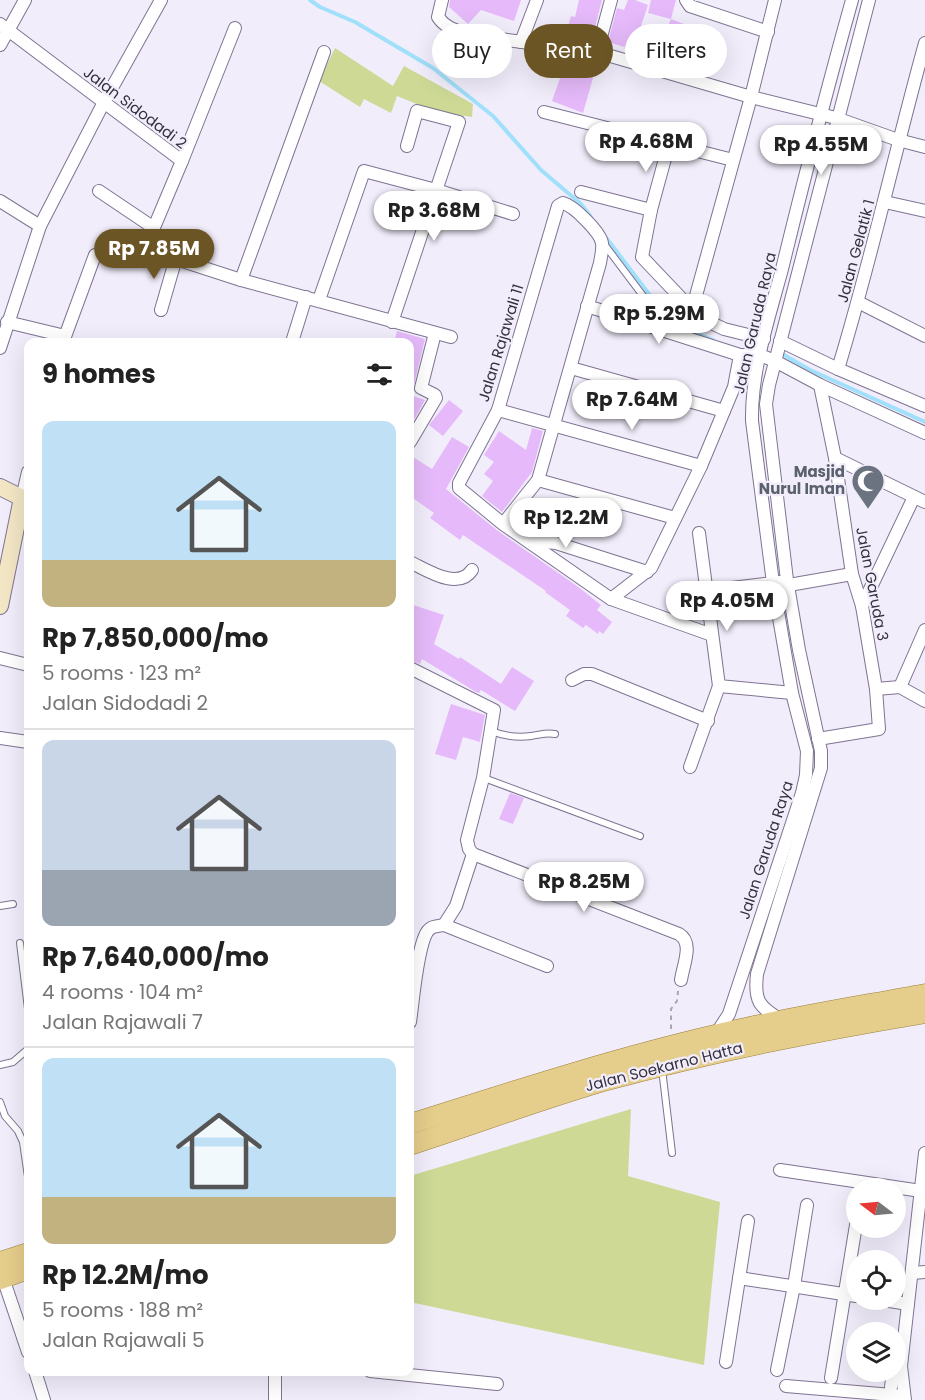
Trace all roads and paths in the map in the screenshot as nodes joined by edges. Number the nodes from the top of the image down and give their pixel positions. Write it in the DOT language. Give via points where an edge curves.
graph roads {
  1 [pos="25,0"];
  2 [pos="161,0"];
  3 [pos="442,0"];
  4 [pos="537,0"];
  5 [pos="611,0"];
  6 [pos="686,0"];
  7 [pos="775,0"];
  8 [pos="852,0"];
  9 [pos="869,0"];
  10 [pos="605,24"];
  11 [pos="4,27"];
  12 [pos="235,28"];
  13 [pos="768,33"];
  14 [pos="521,42"];
  15 [pos="524,42"];
  16 [pos="925,43"];
  17 [pos="0,45"];
  18 [pos="324,52"];
  19 [pos="613,57"];
  20 [pos="921,71"];
  21 [pos="752,97"];
  22 [pos="104,102"];
  23 [pos="544,112"];
  24 [pos="821,114"];
  25 [pos="836,118"];
  26 [pos="898,140"];
  27 [pos="669,144"];
  28 [pos="407,146"];
  29 [pos="925,147"];
  30 [pos="732,160"];
  31 [pos="182,161"];
  32 [pos="436,190"];
  33 [pos="99,191"];
  34 [pos="581,192"];
  35 [pos="0,201"];
  36 [pos="885,202"];
  37 [pos="651,210"];
  38 [pos="925,211"];
  39 [pos="513,214"];
  40 [pos="40,226"];
  41 [pos="154,228"];
  42 [pos="602,241"];
  43 [pos="136,246"];
  44 [pos="176,258"];
  45 [pos="241,280"];
  46 [pos="312,299"];
  47 [pos="858,302"];
  48 [pos="588,306"];
  49 [pos="692,309"];
  50 [pos="161,310"];
  51 [pos="7,322"];
  52 [pos="392,322"];
  53 [pos="435,333"];
  54 [pos="670,333"];
  55 [pos="925,336"];
  56 [pos="451,337"];
  57 [pos="61,338"];
  58 [pos="64,338"];
  59 [pos="294,338"];
  60 [pos="762,346"];
  61 [pos="0,348"];
  62 [pos="778,350"];
  63 [pos="740,355"];
  64 [pos="572,368"];
  65 [pos="838,369"];
  66 [pos="820,385"];
  67 [pos="415,387"];
  68 [pos="925,406"];
  69 [pos="498,410"];
  70 [pos="724,411"];
  71 [pos="555,424"];
  72 [pos="925,434"];
  73 [pos="414,435"];
  74 [pos="835,458"];
  75 [pos="701,466"];
  76 [pos="538,480"];
  77 [pos="0,487"];
  78 [pos="24,489"];
  79 [pos="22,498"];
  80 [pos="920,499"];
  81 [pos="24,517"];
  82 [pos="675,518"];
  83 [pos="503,524"];
  84 [pos="699,533"];
  85 [pos="527,541"];
  86 [pos="573,549"];
  87 [pos="414,564"];
  88 [pos="561,564"];
  89 [pos="471,570"];
  90 [pos="647,572"];
  91 [pos="852,574"];
  92 [pos="773,583"];
  93 [pos="788,583"];
  94 [pos="707,591"];
  95 [pos="1,598"];
  96 [pos="611,599"];
  97 [pos="862,606"];
  98 [pos="925,630"];
  99 [pos="712,635"];
  100 [pos="0,658"];
  101 [pos="24,664"];
  102 [pos="414,670"];
  103 [pos="572,680"];
  104 [pos="719,686"];
  105 [pos="900,687"];
  106 [pos="876,688"];
  107 [pos="792,693"];
  108 [pos="925,701"];
  109 [pos="708,721"];
  110 [pos="491,731"];
  111 [pos="555,734"];
  112 [pos="0,738"];
  113 [pos="818,739"];
  114 [pos="24,741"];
  115 [pos="690,767"];
  116 [pos="483,778"];
  117 [pos="640,836"];
  118 [pos="473,854"];
  119 [pos="13,904"];
  120 [pos="0,906"];
  121 [pos="444,925"];
  122 [pos="20,943"];
  123 [pos="548,966"];
  124 [pos="24,976"];
  125 [pos="681,980"];
  126 [pos="414,992"];
  127 [pos="925,994"];
  128 [pos="925,1013"];
  129 [pos="781,1020"];
  130 [pos="715,1035"];
  131 [pos="670,1046"];
  132 [pos="24,1053"];
  133 [pos="0,1065"];
  134 [pos="662,1066"];
  135 [pos="497,1095"];
  136 [pos="0,1102"];
  137 [pos="503,1114"];
  138 [pos="414,1123"];
  139 [pos="414,1144"];
  140 [pos="24,1149"];
  141 [pos="672,1153"];
  142 [pos="925,1153"];
  143 [pos="780,1170"];
  144 [pos="921,1191"];
  145 [pos="807,1205"];
  146 [pos="748,1221"];
  147 [pos="24,1256"];
  148 [pos="24,1270"];
  149 [pos="925,1272"];
  150 [pos="1,1273"];
  151 [pos="912,1273"];
  152 [pos="739,1278"];
  153 [pos="794,1286"];
  154 [pos="846,1294"];
  155 [pos="906,1299"];
  156 [pos="847,1310"];
  157 [pos="905,1310"];
  158 [pos="24,1340"];
  159 [pos="726,1362"];
  160 [pos="777,1370"];
  161 [pos="37,1376"];
  162 [pos="275,1376"];
  163 [pos="414,1376"];
  164 [pos="831,1378"];
  165 [pos="892,1382"];
  166 [pos="497,1384"];
  167 [pos="786,1386"];
  168 [pos="891,1387"];
  169 [pos="904,1398"];
  170 [pos="44,1400"];
  171 [pos="275,1400"];
  1 -- 11 [label="street"];
  2 -- 22 [label="street"];
  3 -- 14 [label="street" via="438,17 450,29"];
  4 -- 14 [label="street"];
  5 -- 10 [label="street"];
  6 -- 13 [label="street" via="690,6"];
  7 -- 13 [label="street"];
  8 -- 24 [label="street, Jalan Garuda Raya"];
  9 -- 25 [label="street, Jalan Garuda Raya"];
  11 -- 17 [label="street"];
  11 -- 22 [label="street, Jalan Sidodadi 2"];
  12 -- 31 [label="street"];
  13 -- 21 [label="street"];
  14 -- 15 [label="street"];
  16 -- 20 [label="street, Jalan Gelatik 1"];
  18 -- 45 [label="street"];
  19 -- 21 [label="street"];
  20 -- 26 [label="street, Jalan Gelatik 1"];
  21 -- 24 [label="street"];
  21 -- 30 [label="street"];
  22 -- 31 [label="street, Jalan Sidodadi 2"];
  22 -- 40 [label="street"];
  23 -- 27 [label="street"];
  24 -- 25 [label="street"];
  24 -- 60 [label="street, Jalan Garuda Raya"];
  25 -- 26 [label="street"];
  25 -- 62 [label="street, Jalan Garuda Raya"];
  26 -- 29 [label="street"];
  26 -- 36 [label="street, Jalan Gelatik 1"];
  27 -- 30 [label="street"];
  27 -- 37 [label="street"];
  28 -- 32 [label="street" via="417,111 459,122"];
  30 -- 49 [label="street"];
  31 -- 41 [label="street, Jalan Sidodadi 2"];
  32 -- 39 [label="street"];
  32 -- 46 [label="street" via="364,171"];
  32 -- 52 [label="street"];
  33 -- 41 [label="street"];
  34 -- 37 [label="street"];
  35 -- 40 [label="street"];
  36 -- 38 [label="street"];
  36 -- 47 [label="street, Jalan Gelatik 1"];
  37 -- 49 [label="street" via="642,257"];
  40 -- 51 [label="street"];
  41 -- 43 [label="street, Jalan Sidodadi 2" via="150,237"];
  42 -- 48 [label="street"];
  42 -- 54 [label="lane"];
  42 -- 69 [label="street, Jalan Rajawali 11" via="571,205 558,206"];
  43 -- 44 [label="street"];
  43 -- 58 [label="street" via="95,255"];
  44 -- 45 [label="street"];
  44 -- 50 [label="street"];
  45 -- 46 [label="street"];
  46 -- 52 [label="street"];
  46 -- 59 [label="street"];
  47 -- 55 [label="street"];
  47 -- 65 [label="street, Jalan Gelatik 1"];
  48 -- 54 [label="street"];
  48 -- 64 [label="street"];
  49 -- 60 [label="street" via="704,321"];
  51 -- 57 [label="street"];
  51 -- 61 [label="street"];
  52 -- 53 [label="street"];
  53 -- 56 [label="street"];
  53 -- 67 [label="street"];
  54 -- 63 [label="street"];
  60 -- 62 [label="street"];
  60 -- 63 [label="street"];
  60 -- 92 [label="street, Jalan Garuda Raya" via="752,421"];
  62 -- 65 [label="street"];
  62 -- 66 [label="street"];
  62 -- 93 [label="street, Jalan Garuda Raya" via="766,404"];
  63 -- 70 [label="street" via="734,387"];
  64 -- 70 [label="street"];
  64 -- 71 [label="street"];
  65 -- 68 [label="street"];
  66 -- 72 [label="street"];
  66 -- 74 [label="street, Jalan Garuda 3"];
  67 -- 73 [label="street" via="436,398"];
  69 -- 71 [label="street"];
  69 -- 83 [label="street, Jalan Rajawali 11" via="458,486"];
  70 -- 75 [label="street"];
  71 -- 75 [label="street"];
  71 -- 76 [label="street"];
  74 -- 80 [label="street"];
  74 -- 91 [label="street, Jalan Garuda 3"];
  75 -- 82 [label="street"];
  76 -- 82 [label="street"];
  76 -- 83 [label="street"];
  77 -- 79 [label="street"];
  78 -- 79 [label="street"];
  79 -- 81 [label="street"];
  80 -- 97 [label="street"];
  81 -- 95 [label="street"];
  82 -- 90 [label="street"];
  83 -- 85 [label="street"];
  84 -- 94 [label="street"];
  85 -- 86 [label="street"];
  85 -- 88 [label="street"];
  86 -- 88 [label="street" via="566,551"];
  86 -- 90 [label="street"];
  87 -- 89 [label="street" via="459,580"];
  88 -- 96 [label="street"];
  90 -- 96 [label="street"];
  91 -- 93 [label="street"];
  91 -- 97 [label="street, Jalan Garuda 3"];
  92 -- 93 [label="street"];
  92 -- 94 [label="street"];
  92 -- 107 [label="street, Jalan Garuda Raya"];
  93 -- 113 [label="street, Jalan Garuda Raya"];
  94 -- 99 [label="street"];
  96 -- 99 [label="street"];
  97 -- 106 [label="street, Jalan Garuda 3"];
  98 -- 105 [label="street"];
  99 -- 104 [label="street"];
  100 -- 101 [label="street"];
  102 -- 110 [label="street" via="494,710"];
  103 -- 109 [label="street" via="592,675"];
  104 -- 107 [label="street"];
  104 -- 109 [label="street"];
  105 -- 106 [label="street"];
  105 -- 108 [label="street"];
  106 -- 113 [label="street, Jalan Garuda 3" via="879,729"];
  107 -- 130 [label="street, Jalan Garuda Raya" via="807,751 802,793 729,1014"];
  109 -- 115 [label="street"];
  110 -- 111 [label="lane" via="521,737"];
  110 -- 116 [label="street"];
  112 -- 114 [label="street"];
  113 -- 129 [label="street, Jalan Garuda Raya" via="819,779 755,989 760,1005"];
  116 -- 117 [label="lane"];
  116 -- 118 [label="street" via="467,840"];
  118 -- 121 [label="street" via="456,906"];
  118 -- 125 [label="street" via="685,937"];
  119 -- 120 [label="lane"];
  121 -- 123 [label="street"];
  121 -- 126 [label="street" via="427,932"];
  122 -- 124 [label="lane"];
  125 -- 131 [label="path" via="671,1009"];
  127 -- 129 [label="main road, Jalan Soekarno Hatta"];
  128 -- 134 [label="main road, Jalan Soekarno Hatta" via="727,1049"];
  129 -- 130 [label="main road, Jalan Soekarno Hatta"];
  130 -- 131 [label="main road, Jalan Soekarno Hatta"];
  131 -- 135 [label="main road, Jalan Soekarno Hatta"];
  132 -- 133 [label="lane" via="14,1062"];
  134 -- 137 [label="main road, Jalan Soekarno Hatta"];
  134 -- 141 [label="lane"];
  135 -- 137 [label="main road"];
  135 -- 138 [label="main road, Jalan Soekarno Hatta"];
  136 -- 140 [label="lane"];
  137 -- 139 [label="main road, Jalan Soekarno Hatta"];
  142 -- 144 [label="street"];
  143 -- 144 [label="street"];
  144 -- 151 [label="street"];
  145 -- 153 [label="street"];
  146 -- 152 [label="street"];
  147 -- 150 [label="main road"];
  148 -- 150 [label="main road"];
  149 -- 151 [label="street"];
  150 -- 158 [label="street"];
  151 -- 155 [label="street"];
  152 -- 153 [label="street"];
  152 -- 159 [label="street"];
  153 -- 154 [label="street"];
  153 -- 160 [label="street"];
  156 -- 164 [label="street"];
  157 -- 169 [label="street" via="901,1366"];
  161 -- 170 [label="street"];
  162 -- 171 [label="street"];
  163 -- 166 [label="street"];
  165 -- 168 [label="street"];
  167 -- 169 [label="street"];
}
